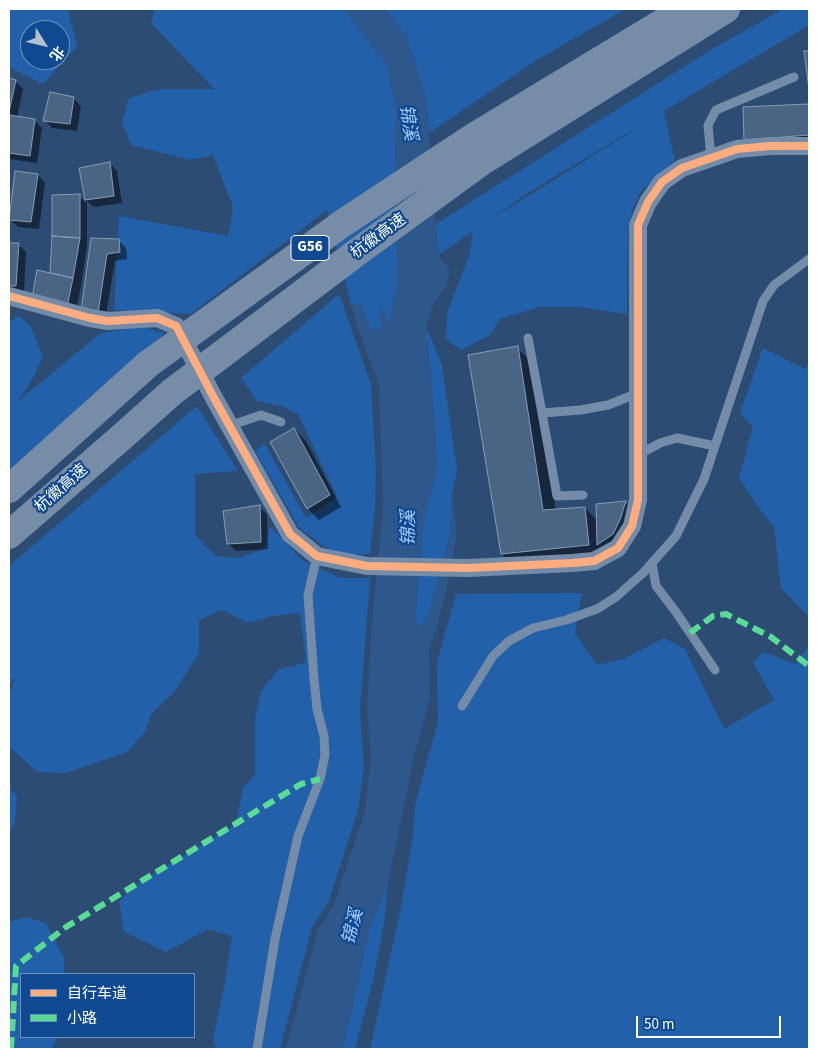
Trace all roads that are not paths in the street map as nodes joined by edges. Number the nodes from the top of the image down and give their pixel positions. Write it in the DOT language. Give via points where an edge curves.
graph roads {
  1 [pos="685,9"];
  2 [pos="726,9"];
  3 [pos="794,77"];
  4 [pos="809,146"];
  5 [pos="480,148"];
  6 [pos="711,158"];
  7 [pos="809,259"];
  8 [pos="9,296"];
  9 [pos="528,338"];
  10 [pos="638,393"];
  11 [pos="542,413"];
  12 [pos="281,422"];
  13 [pos="229,426"];
  14 [pos="715,446"];
  15 [pos="638,455"];
  16 [pos="9,489"];
  17 [pos="583,495"];
  18 [pos="9,535"];
  19 [pos="317,556"];
  20 [pos="652,562"];
  21 [pos="715,670"];
  22 [pos="462,706"];
  23 [pos="257,1049"];
  1 -- 5 [label="highway, 杭徽高速 / G56"];
  2 -- 5 [label="highway, 杭徽高速 / G56"];
  3 -- 6 [label="lane" via="716,110 708,125"];
  4 -- 6 [label="street" via="736,150"];
  5 -- 16 [label="highway, 杭徽高速 / G56" via="343,224 148,364"];
  5 -- 18 [label="highway, 杭徽高速 / G56" via="356,253 172,392"];
  6 -- 10 [label="street" via="682,168 662,182 638,225"];
  7 -- 14 [label="lane" via="774,285 763,301"];
  8 -- 13 [label="street" via="90,318 108,321 157,318 176,326"];
  9 -- 11 [label="lane"];
  10 -- 11 [label="lane" via="608,405"];
  10 -- 15 [label="street"];
  11 -- 17 [label="lane" via="557,496"];
  12 -- 13 [label="lane" via="260,414"];
  13 -- 19 [label="street" via="290,534"];
  14 -- 15 [label="lane" via="677,438"];
  14 -- 20 [label="lane" via="704,479 676,536"];
  15 -- 19 [label="street" via="638,500 632,526 618,548 594,561 468,568 367,566"];
  19 -- 23 [label="lane" via="308,595 314,680 325,755 320,779 298,836 275,939"];
  20 -- 21 [label="lane" via="656,586"];
  20 -- 22 [label="lane" via="616,597 597,608 533,628 509,641 494,656"];
}
